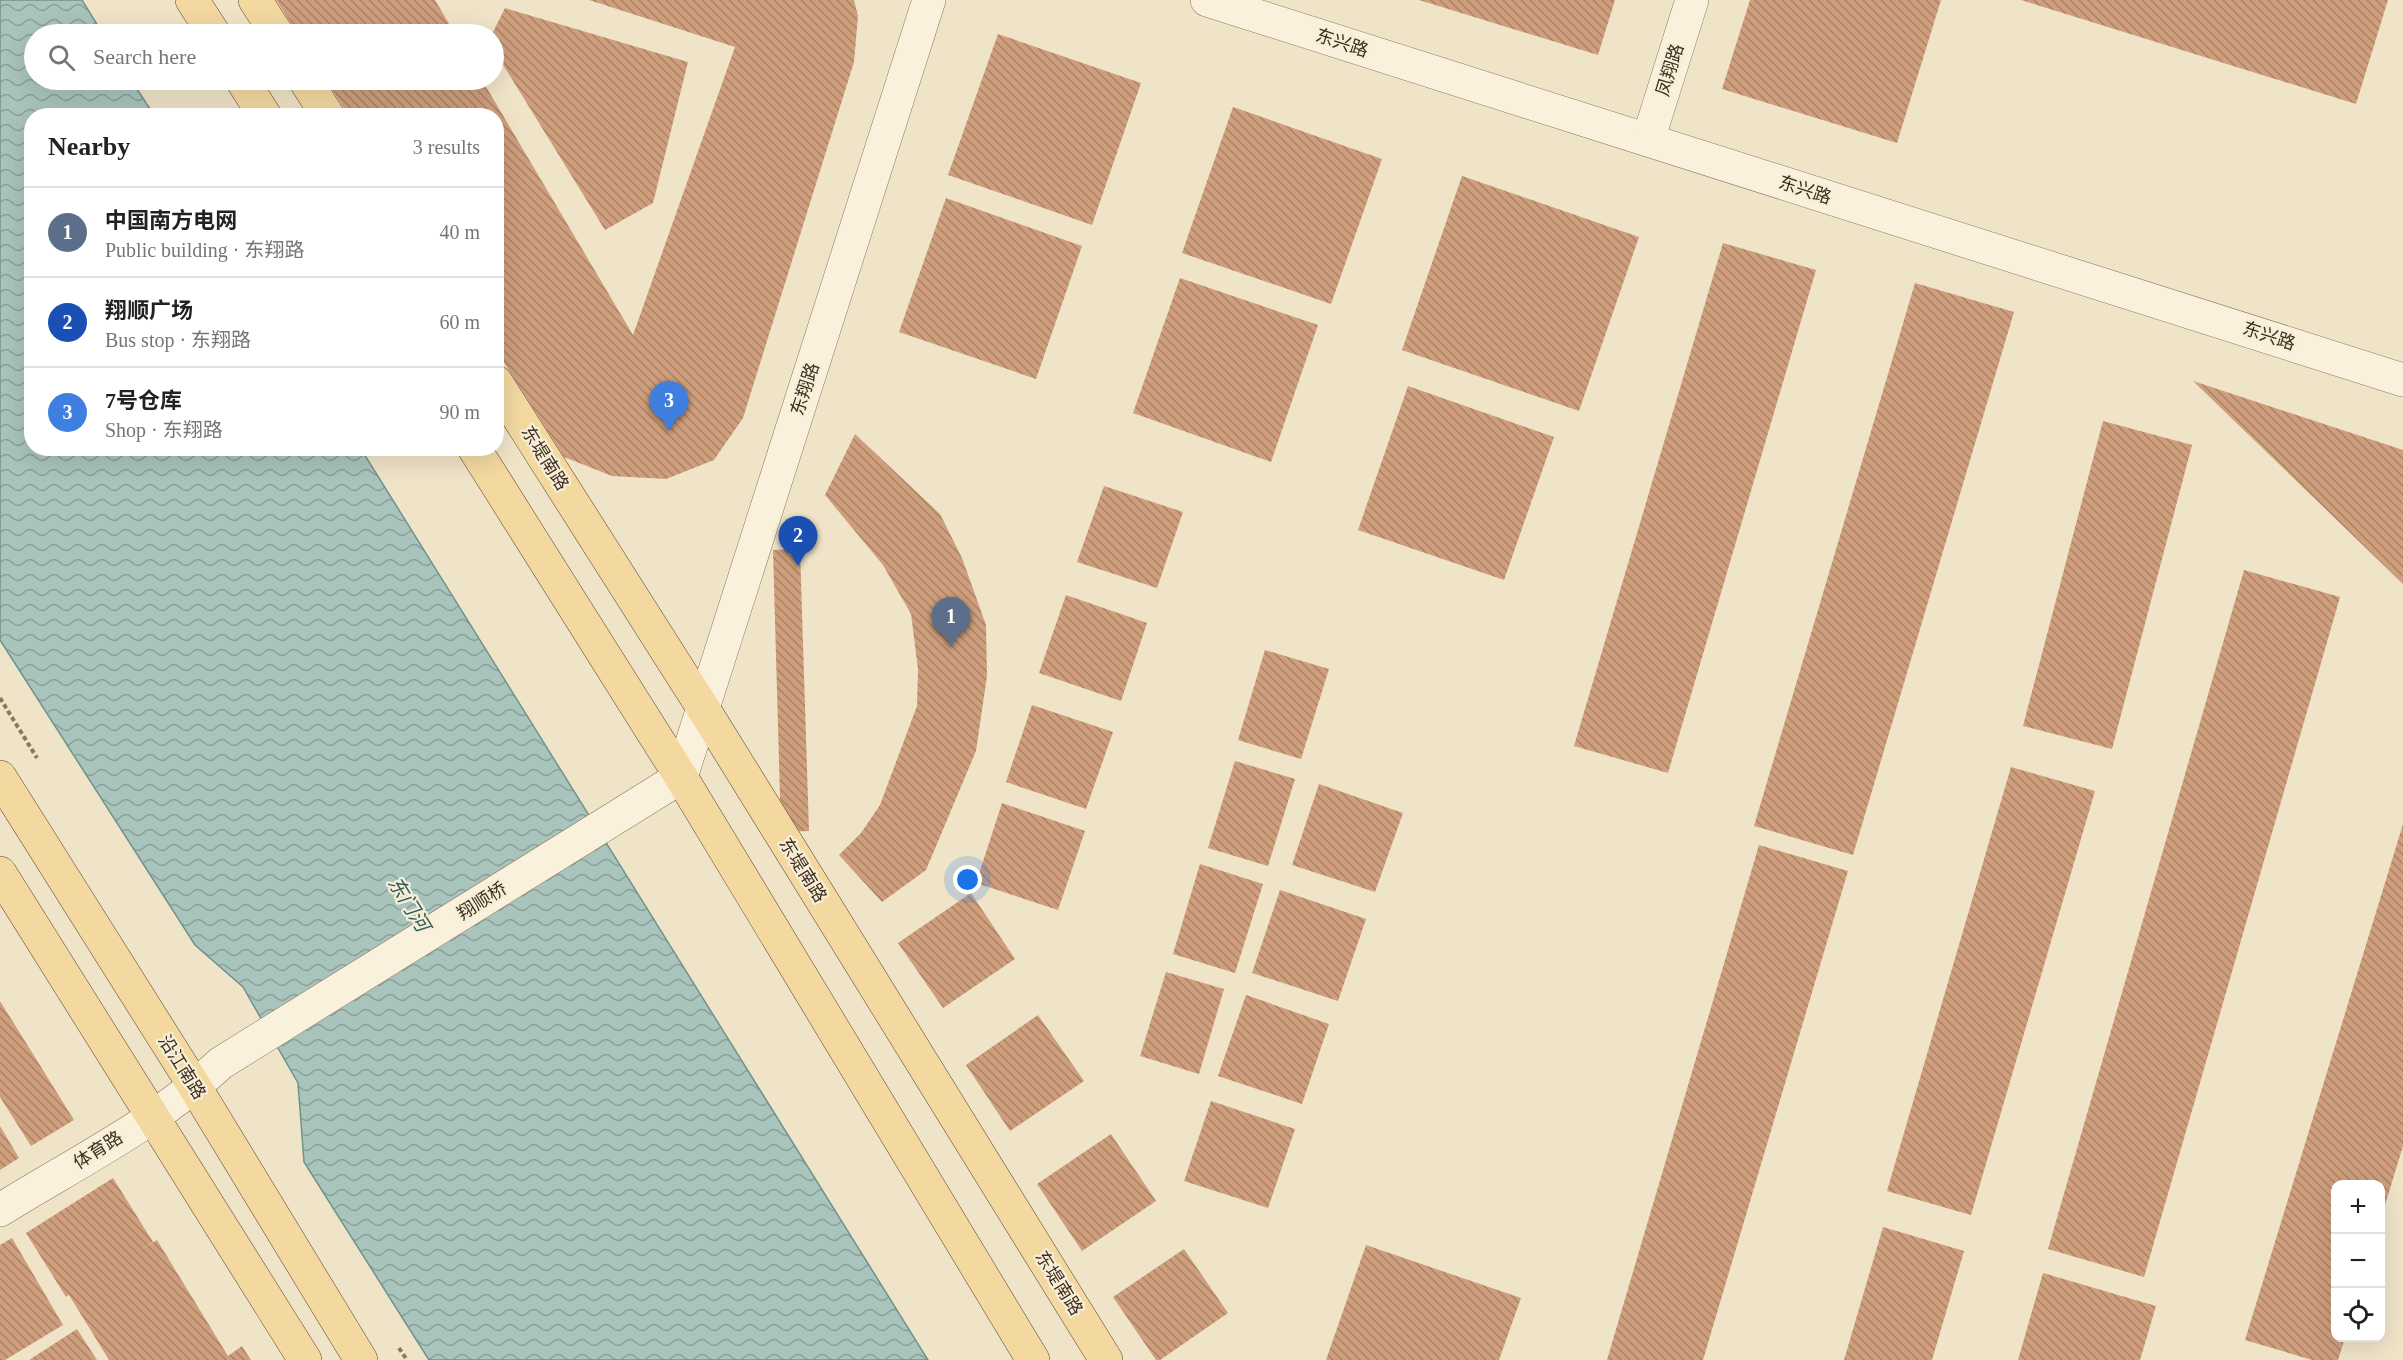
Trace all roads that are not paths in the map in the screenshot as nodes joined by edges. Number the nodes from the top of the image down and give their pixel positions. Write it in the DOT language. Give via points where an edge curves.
graph roads {
  1 [pos="192,0"];
  2 [pos="255,0"];
  3 [pos="929,0"];
  4 [pos="1207,0"];
  5 [pos="1692,0"];
  6 [pos="208,24"];
  7 [pos="271,24"];
  8 [pos="248,90"];
  9 [pos="311,90"];
  10 [pos="260,108"];
  11 [pos="323,108"];
  12 [pos="1648,140"];
  13 [pos="2403,380"];
  14 [pos="504,395"];
  15 [pos="479,456"];
  16 [pos="704,708"];
  17 [pos="0,777"];
  18 [pos="681,777"];
  19 [pos="0,873"];
  20 [pos="195,1087"];
  21 [pos="152,1116"];
  22 [pos="0,1210"];
  23 [pos="305,1360"];
  24 [pos="361,1360"];
  25 [pos="1033,1360"];
  26 [pos="1106,1360"];
  1 -- 6 [label="main road"];
  2 -- 7 [label="main road"];
  3 -- 16 [label="street, 东翔路"];
  4 -- 12 [label="street, 东兴路"];
  5 -- 12 [label="street, 凤翔路"];
  8 -- 10 [label="main road"];
  9 -- 11 [label="main road"];
  12 -- 13 [label="street, 东兴路"];
  14 -- 16 [label="main road, 东堤南路"];
  15 -- 18 [label="main road"];
  16 -- 18 [label="street, 东翔路"];
  16 -- 26 [label="main road, 东堤南路"];
  17 -- 20 [label="main road, 沿江南路"];
  18 -- 20 [label="street, 翔顺桥" via="221,1063"];
  18 -- 25 [label="main road"];
  19 -- 21 [label="main road"];
  20 -- 21 [label="street, 体育路"];
  20 -- 24 [label="main road, 沿江南路"];
  21 -- 22 [label="street, 体育路"];
  21 -- 23 [label="main road"];
}
